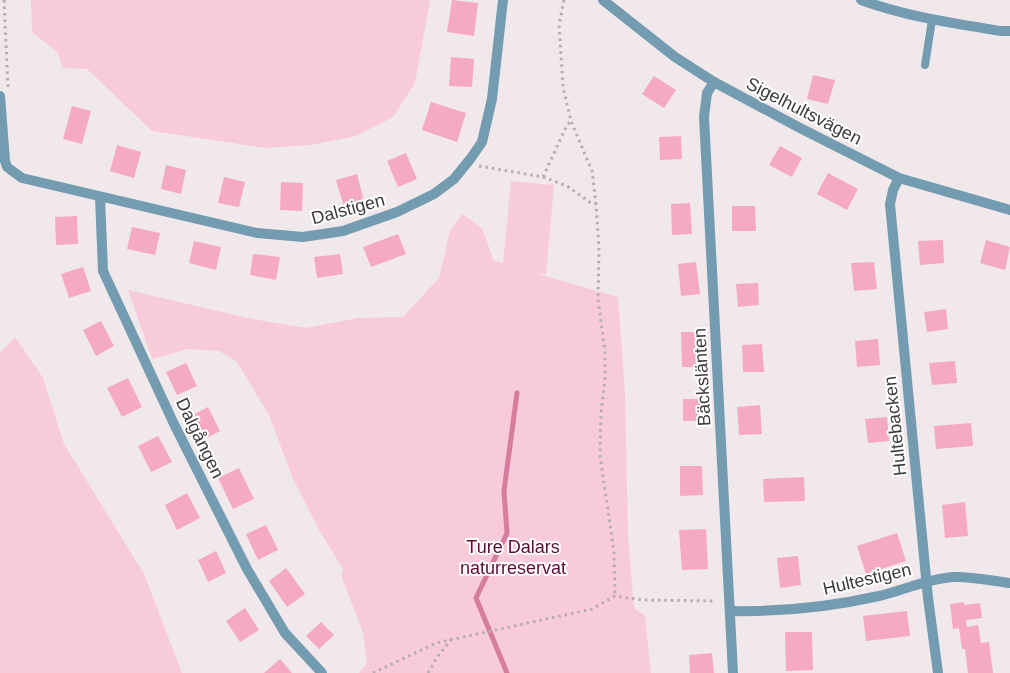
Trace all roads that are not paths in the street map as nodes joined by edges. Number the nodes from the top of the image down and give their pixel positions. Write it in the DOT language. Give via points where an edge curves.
graph roads {
  1 [pos="503,0"];
  2 [pos="603,0"];
  3 [pos="861,0"];
  4 [pos="932,20"];
  5 [pos="1010,31"];
  6 [pos="924,66"];
  7 [pos="714,82"];
  8 [pos="4,96"];
  9 [pos="899,178"];
  10 [pos="100,197"];
  11 [pos="1010,210"];
  12 [pos="927,580"];
  13 [pos="1010,583"];
  14 [pos="730,606"];
  15 [pos="322,673"];
  16 [pos="733,673"];
  17 [pos="938,673"];
  1 -- 10 [label="street, Dalstigen" via="492,98 482,142 454,179 434,194 397,212 343,231 303,237 257,233"];
  2 -- 7 [label="street, Sigelhultsvägen" via="675,57"];
  3 -- 4 [label="street" via="890,11"];
  4 -- 5 [label="street"];
  4 -- 6 [label="lane"];
  7 -- 9 [label="street, Sigelhultsvägen"];
  7 -- 14 [label="street, Bäckslänten" via="708,93 704,117"];
  8 -- 10 [label="street, Dalstigen" via="7,167 22,178"];
  9 -- 11 [label="street, Sigelhultsvägen"];
  9 -- 12 [label="street, Hultebacken" via="890,204"];
  10 -- 15 [label="street, Dalgången" via="103,271 174,424 247,569 285,633"];
  12 -- 13 [label="street, Hultestigen" via="954,577"];
  12 -- 14 [label="street, Hultestigen" via="879,596 827,606 757,612"];
  12 -- 17 [label="street, Hultebacken"];
  14 -- 16 [label="street, Bäckslänten"];
}
